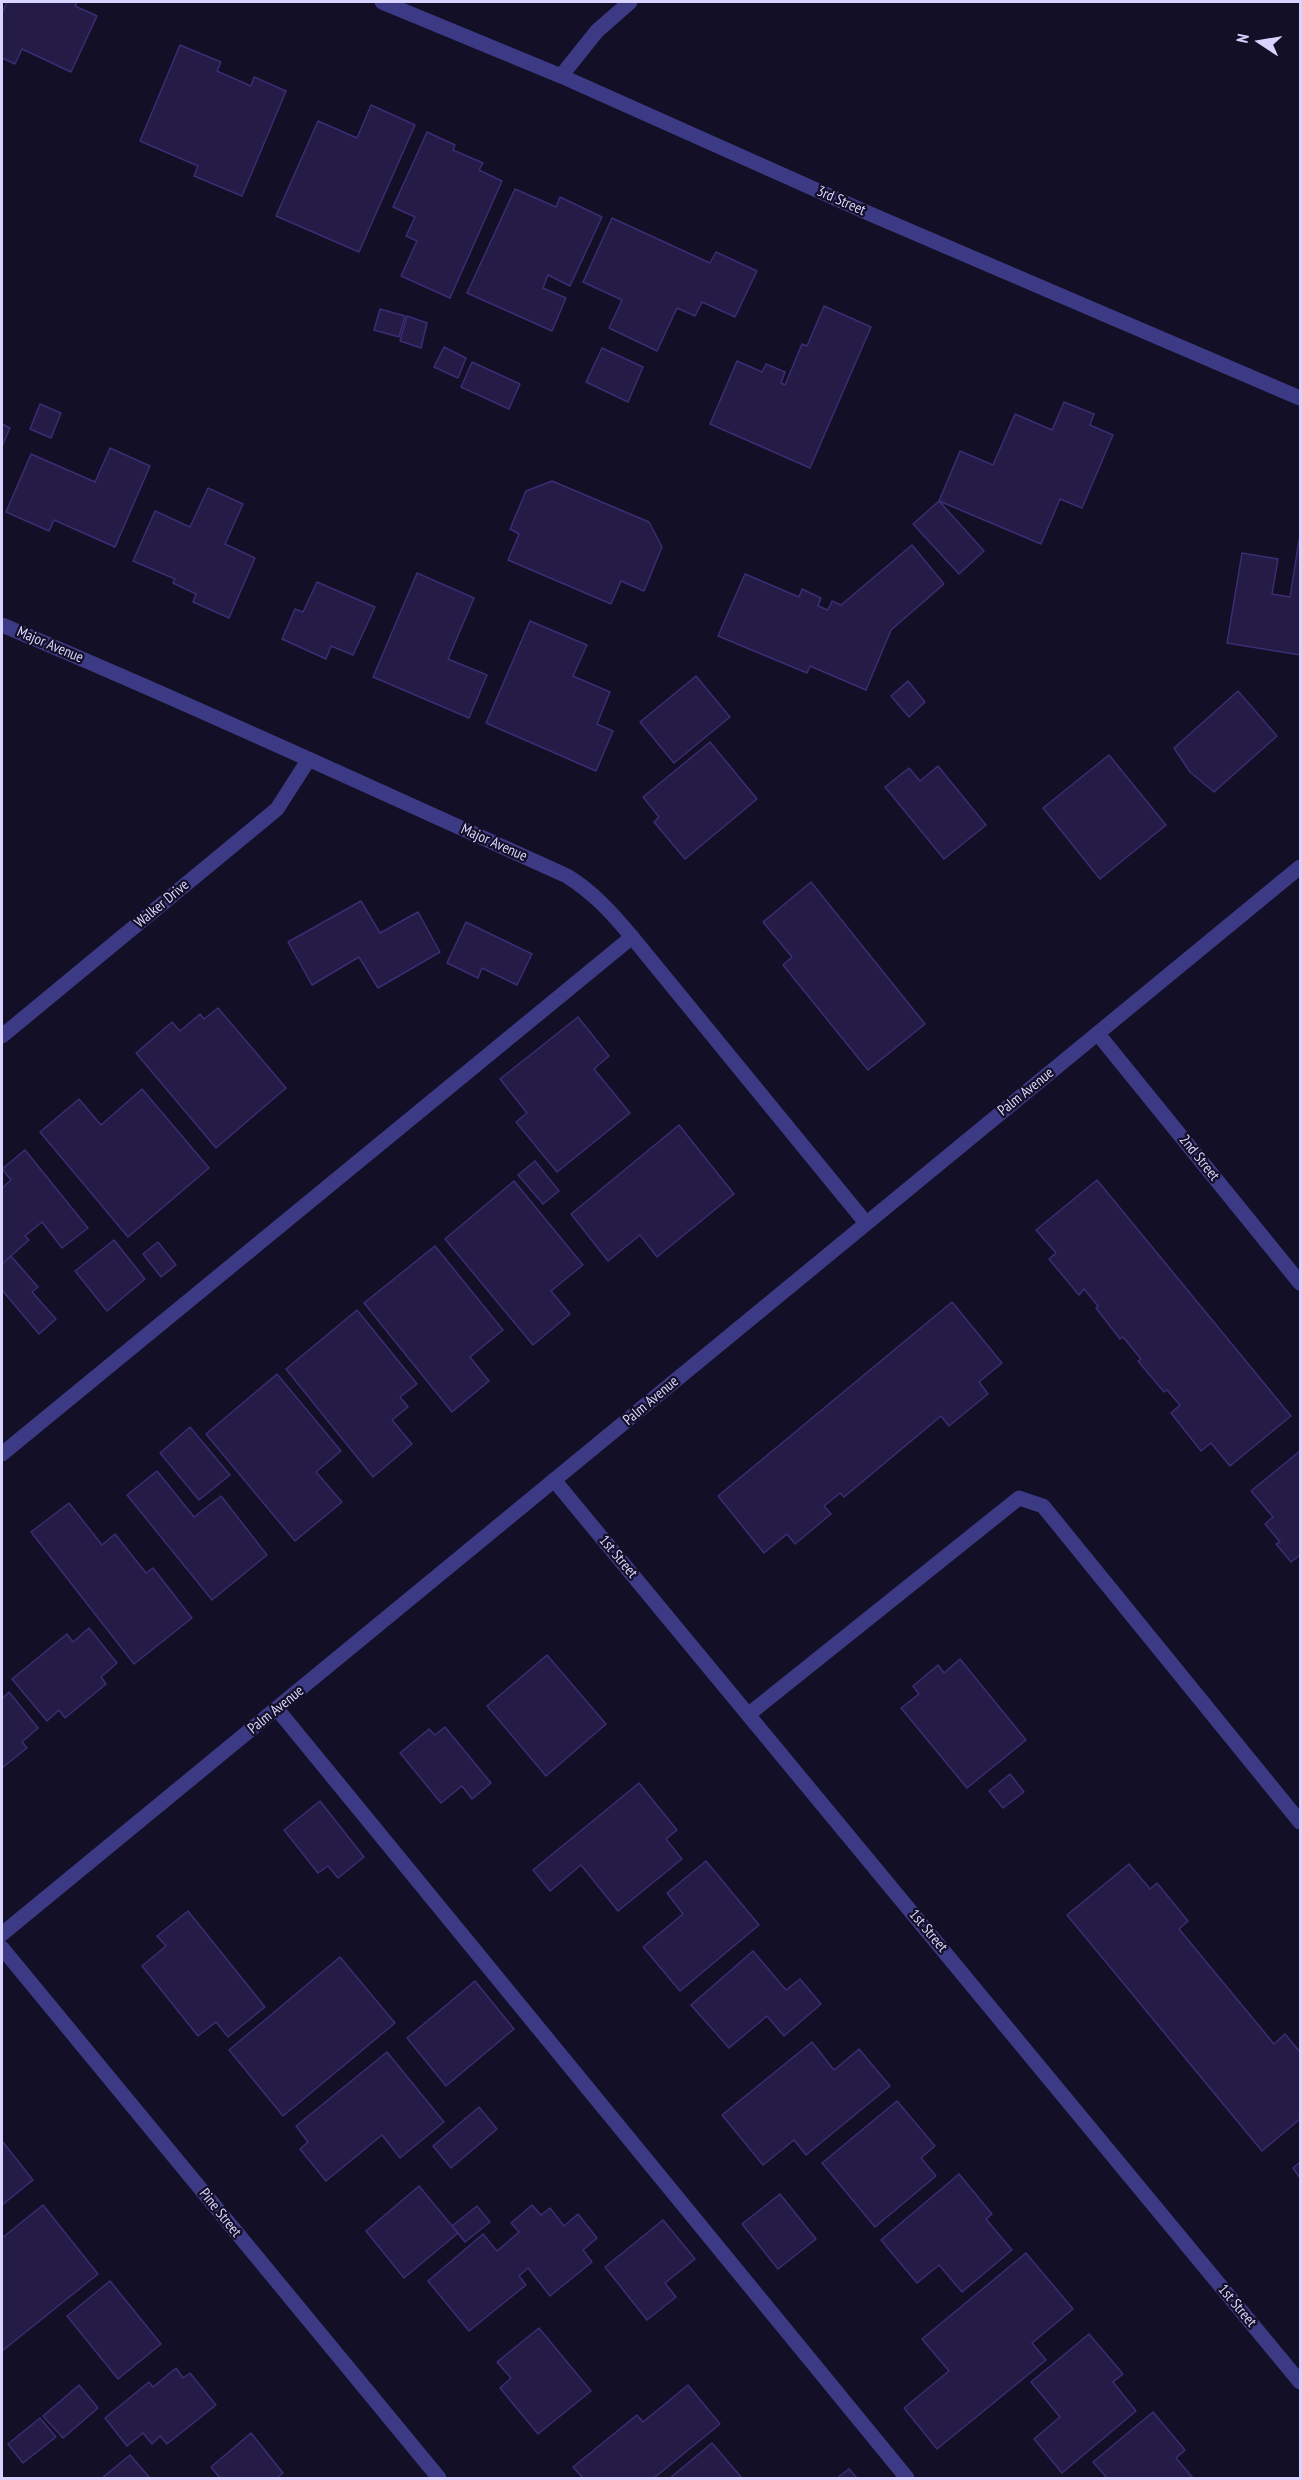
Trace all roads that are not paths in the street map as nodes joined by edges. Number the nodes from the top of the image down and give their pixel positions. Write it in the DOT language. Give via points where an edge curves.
graph roads {
  1 [pos="382,2"];
  2 [pos="630,2"];
  3 [pos="561,76"];
  4 [pos="1300,398"];
  5 [pos="2,625"];
  6 [pos="309,759"];
  7 [pos="1300,867"];
  8 [pos="632,937"];
  9 [pos="1098,1034"];
  10 [pos="2,1036"];
  11 [pos="866,1223"];
  12 [pos="1300,1283"];
  13 [pos="2,1454"];
  14 [pos="554,1480"];
  15 [pos="277,1709"];
  16 [pos="749,1714"];
  17 [pos="1300,1822"];
  18 [pos="2,1934"];
  19 [pos="2,1948"];
  20 [pos="1300,2382"];
  21 [pos="439,2478"];
  22 [pos="907,2478"];
  1 -- 3 [label="street, 3rd Street"];
  2 -- 3 [label="street" via="597,31"];
  3 -- 4 [label="street, 3rd Street"];
  5 -- 6 [label="street, Major Avenue"];
  6 -- 8 [label="street, Major Avenue" via="567,876 599,900"];
  6 -- 10 [label="street, Walker Drive" via="277,809"];
  7 -- 9 [label="street, Palm Avenue"];
  8 -- 11 [label="street, Major Avenue"];
  8 -- 13 [label="street"];
  9 -- 11 [label="street, Palm Avenue"];
  9 -- 12 [label="street, 2nd Street"];
  11 -- 14 [label="street, Palm Avenue"];
  14 -- 15 [label="street, Palm Avenue"];
  14 -- 16 [label="street, 1st Street"];
  15 -- 18 [label="street, Palm Avenue"];
  15 -- 22 [label="street"];
  16 -- 17 [label="street" via="1019,1498 1043,1506"];
  16 -- 20 [label="street, 1st Street"];
  19 -- 21 [label="street, Pine Street"];
}
